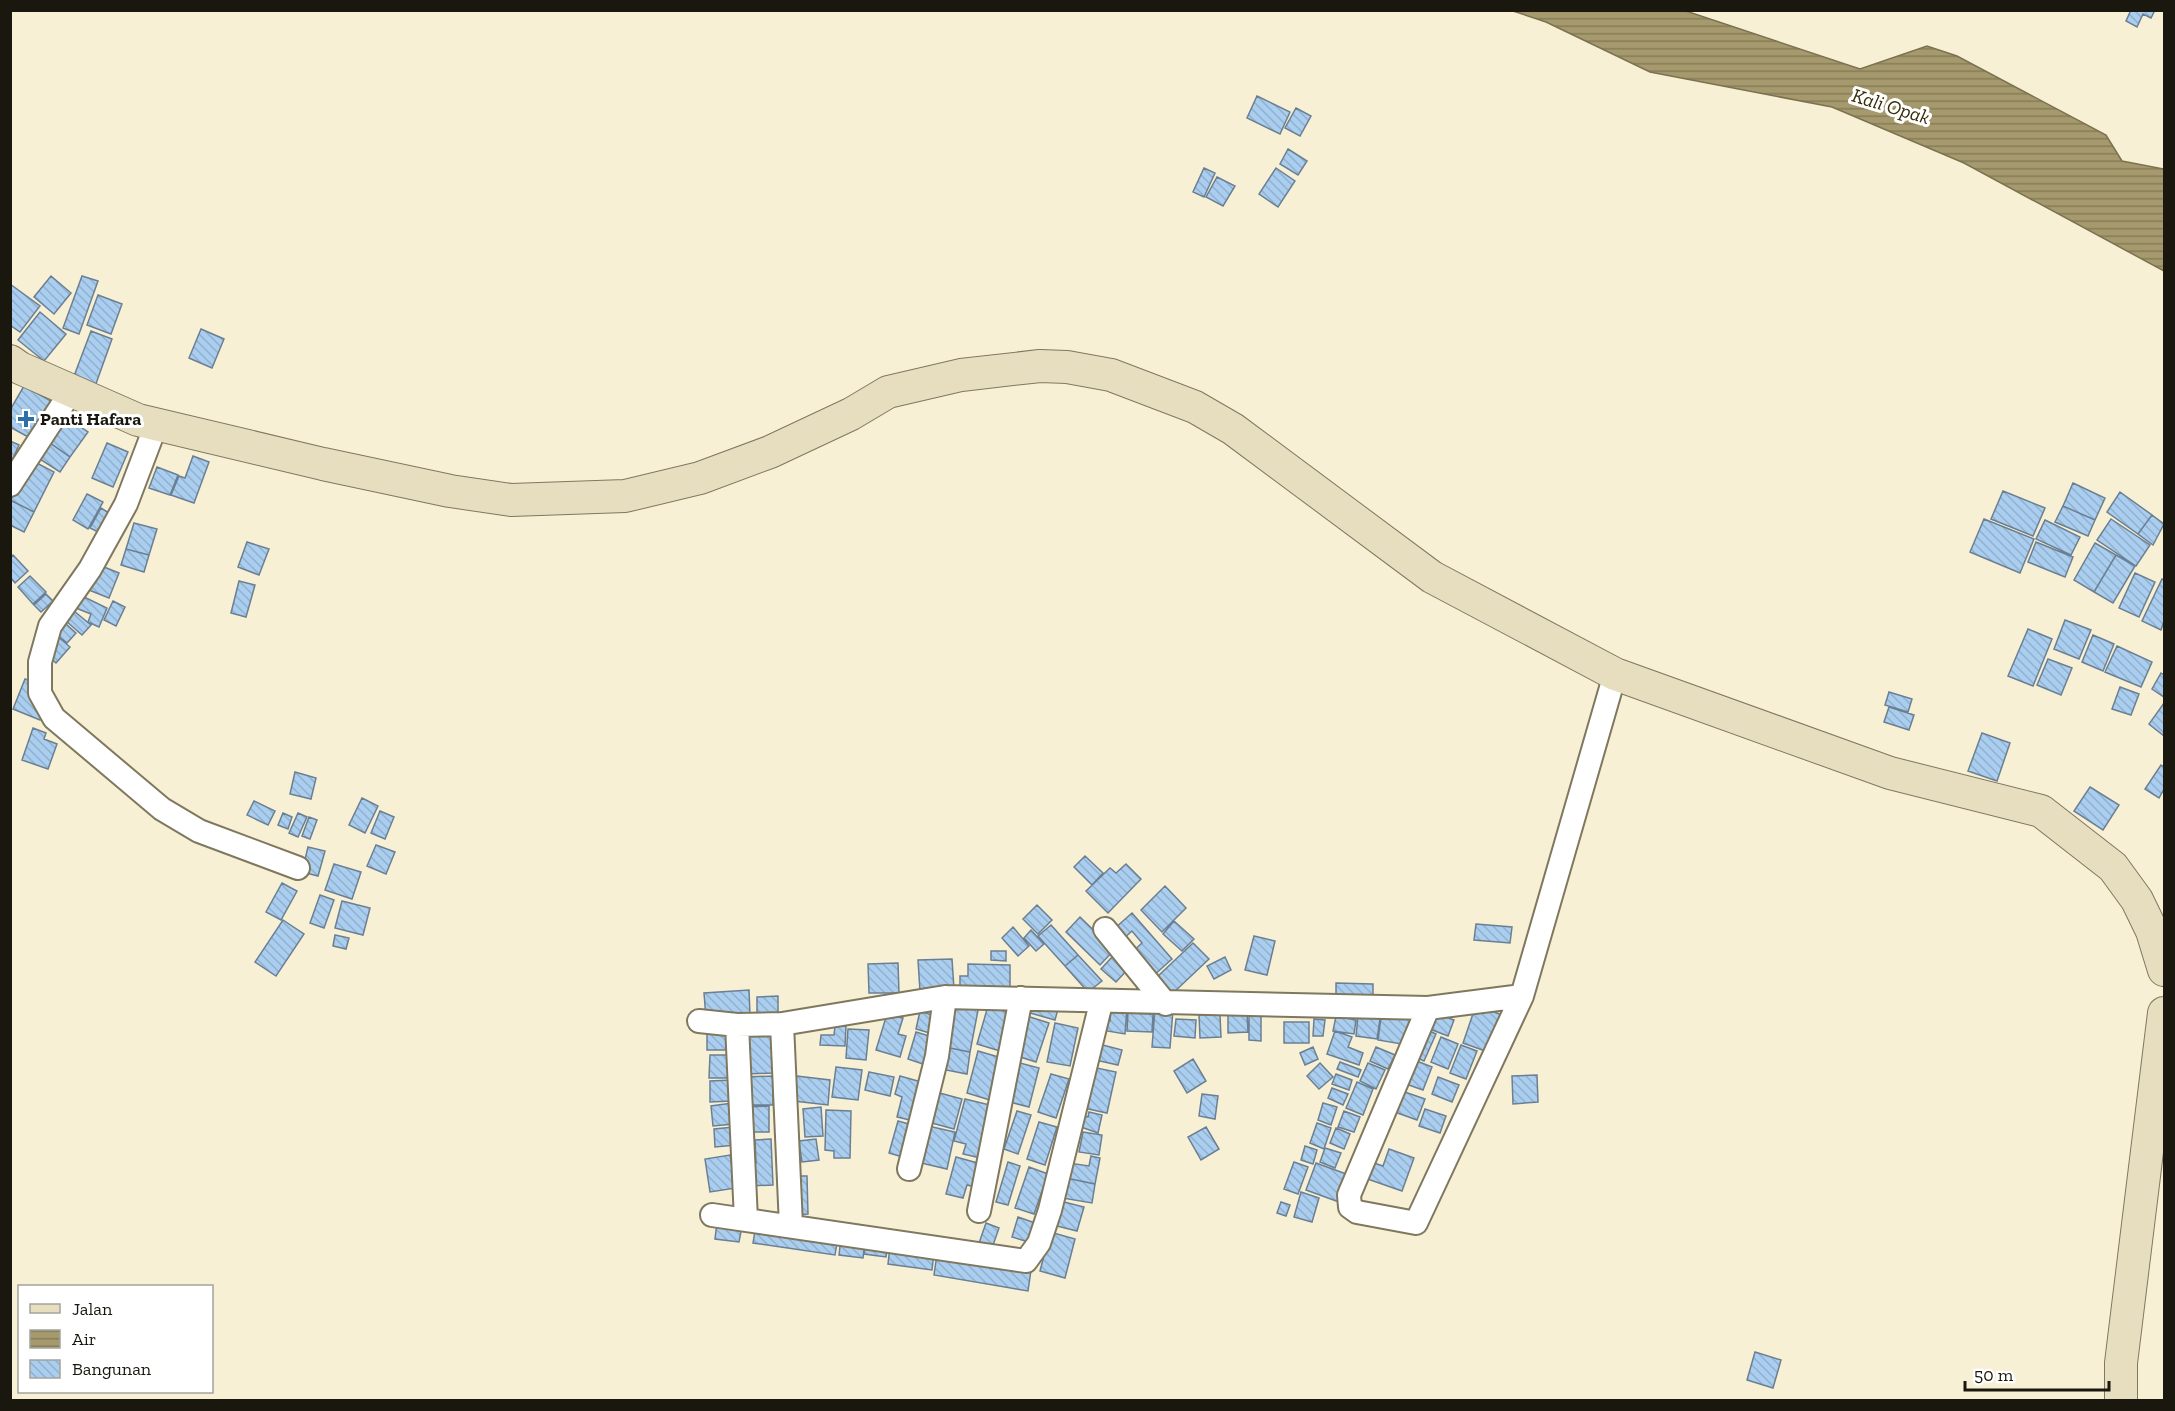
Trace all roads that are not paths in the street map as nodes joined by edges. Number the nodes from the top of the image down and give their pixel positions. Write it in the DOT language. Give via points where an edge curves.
graph roads {
  1 [pos="10,361"];
  2 [pos="72,390"];
  3 [pos="156,424"];
  4 [pos="10,485"];
  5 [pos="1615,674"];
  6 [pos="298,868"];
  7 [pos="1105,929"];
  8 [pos="2164,970"];
  9 [pos="1522,996"];
  10 [pos="945,997"];
  11 [pos="1022,998"];
  12 [pos="1101,1003"];
  13 [pos="1166,1004"];
  14 [pos="1428,1008"];
  15 [pos="2164,1013"];
  16 [pos="699,1021"];
  17 [pos="782,1024"];
  18 [pos="737,1025"];
  19 [pos="909,1169"];
  20 [pos="979,1211"];
  21 [pos="712,1215"];
  22 [pos="746,1220"];
  23 [pos="791,1226"];
  24 [pos="2121,1401"];
  1 -- 2 [label="street"];
  2 -- 3 [label="street" via="138,420"];
  2 -- 4 [label="street"];
  3 -- 5 [label="street" via="322,464 481,496 511,500 625,496 700,478 770,452 888,392 961,375 1028,368 1088,370 1158,391 1195,407 1233,429 1432,577"];
  3 -- 6 [label="street" via="126,504 90,569 50,626 40,662 40,693 54,718 162,809 198,831"];
  5 -- 8 [label="street" via="1890,773 2041,811 2113,867 2137,900"];
  5 -- 9 [label="street"];
  7 -- 13 [label="street"];
  9 -- 14 [label="street"];
  9 -- 14 [label="street" via="1416,1223 1357,1212 1350,1207 1349,1195"];
  10 -- 11 [label="street"];
  10 -- 17 [label="street"];
  10 -- 19 [label="street" via="937,1056"];
  11 -- 12 [label="street"];
  11 -- 20 [label="street"];
  12 -- 13 [label="street"];
  12 -- 23 [label="street" via="1050,1210 1039,1244 1026,1261"];
  13 -- 14 [label="street"];
  15 -- 24 [label="street" via="2121,1363"];
  16 -- 18 [label="street"];
  17 -- 18 [label="street"];
  17 -- 23 [label="street"];
  18 -- 22 [label="street"];
  21 -- 22 [label="street"];
  22 -- 23 [label="street"];
}
